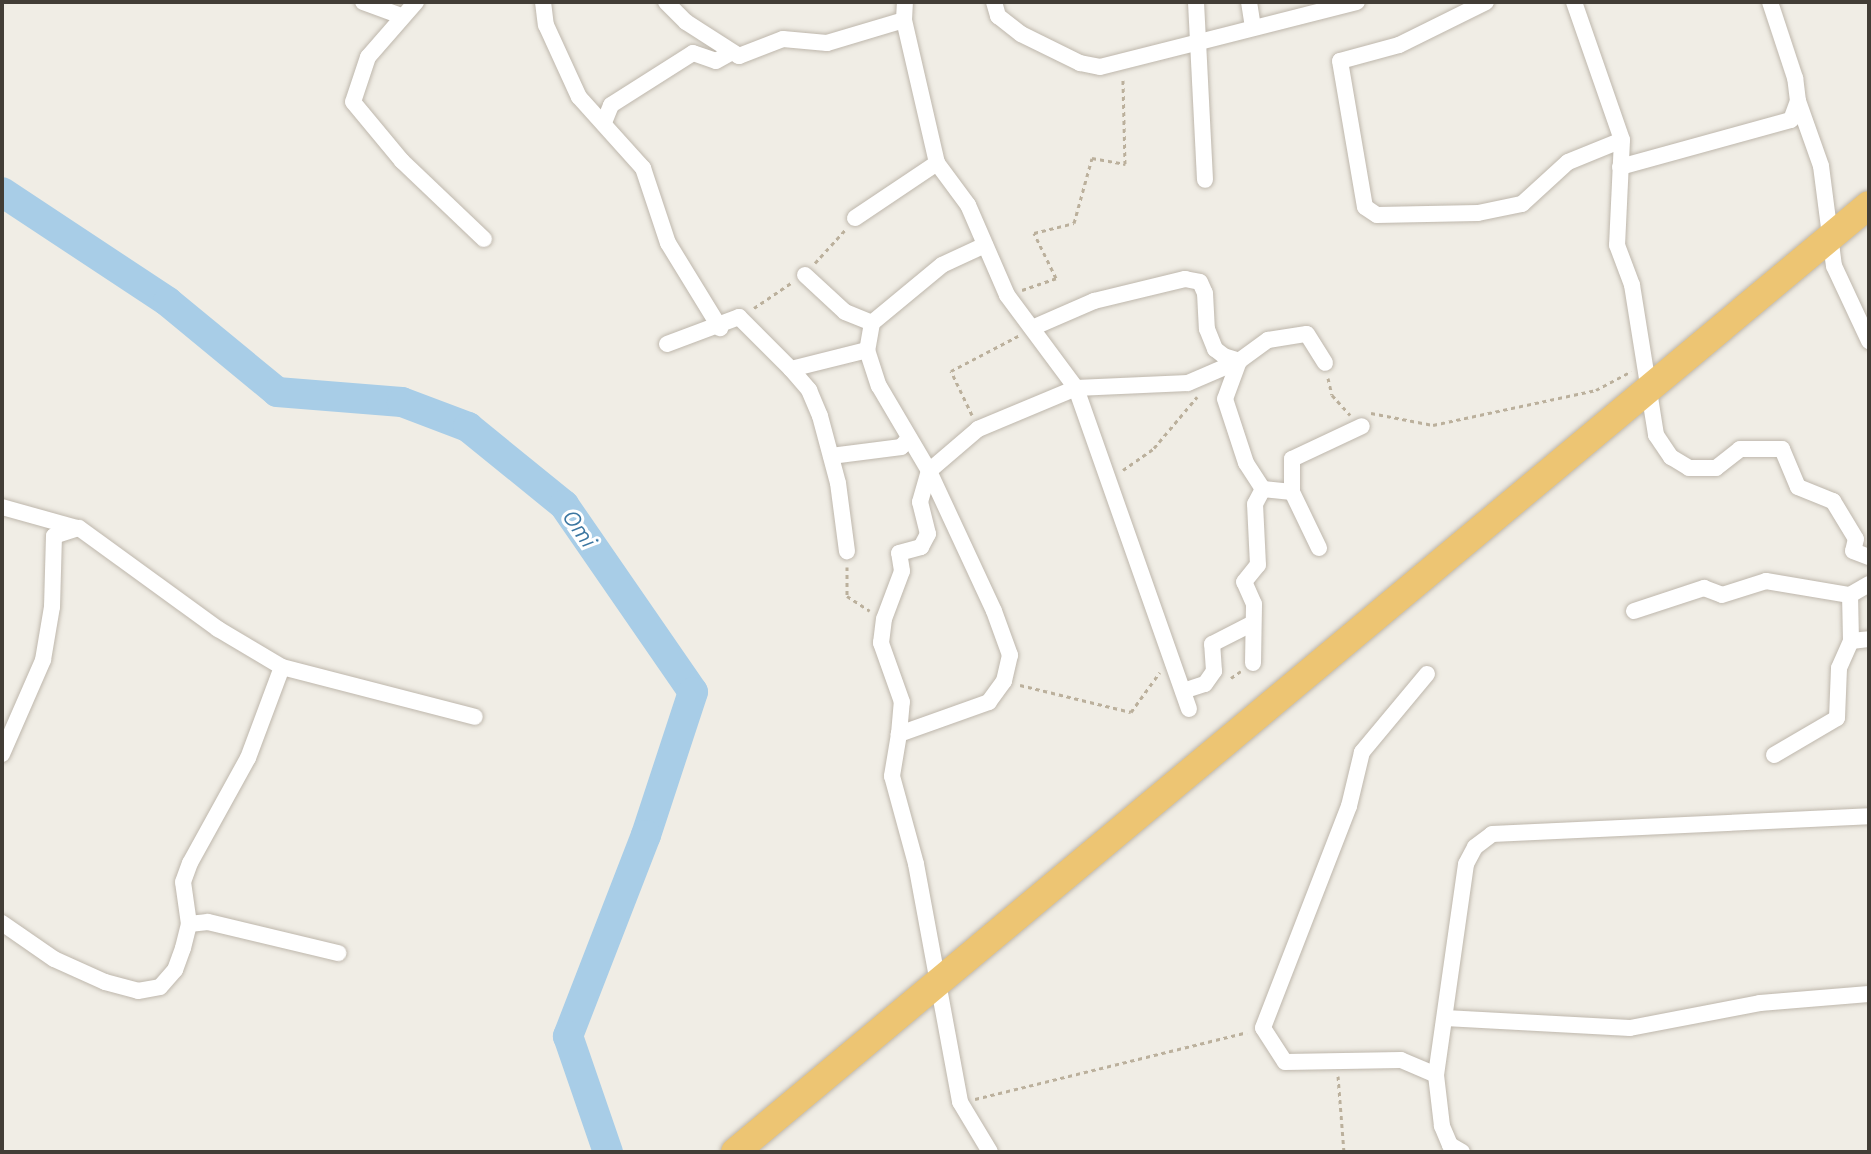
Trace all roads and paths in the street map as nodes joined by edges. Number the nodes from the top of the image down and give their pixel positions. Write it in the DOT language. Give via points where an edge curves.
graph roads {
  1 [pos="363,2"];
  2 [pos="416,2"];
  3 [pos="543,2"];
  4 [pos="666,2"];
  5 [pos="905,2"];
  6 [pos="994,2"];
  7 [pos="1196,2"];
  8 [pos="1249,2"];
  9 [pos="1357,2"];
  10 [pos="1486,2"];
  11 [pos="1574,2"];
  12 [pos="1770,2"];
  13 [pos="1340,4"];
  14 [pos="401,16"];
  15 [pos="904,20"];
  16 [pos="1253,28"];
  17 [pos="1199,46"];
  18 [pos="732,52"];
  19 [pos="1122,62"];
  20 [pos="1798,101"];
  21 [pos="605,120"];
  22 [pos="1622,140"];
  23 [pos="937,163"];
  24 [pos="1620,167"];
  25 [pos="1205,180"];
  26 [pos="1869,205"];
  27 [pos="855,218"];
  28 [pos="484,239"];
  29 [pos="985,245"];
  30 [pos="805,275"];
  31 [pos="1007,295"];
  32 [pos="739,317"];
  33 [pos="872,323"];
  34 [pos="720,328"];
  35 [pos="1032,328"];
  36 [pos="1869,341"];
  37 [pos="667,344"];
  38 [pos="867,350"];
  39 [pos="1239,361"];
  40 [pos="1325,363"];
  41 [pos="1642,368"];
  42 [pos="791,369"];
  43 [pos="1076,388"];
  44 [pos="1205,388"];
  45 [pos="1362,426"];
  46 [pos="978,429"];
  47 [pos="909,438"];
  48 [pos="831,456"];
  49 [pos="929,471"];
  50 [pos="1107,481"];
  51 [pos="1263,489"];
  52 [pos="1292,492"];
  53 [pos="2,507"];
  54 [pos="79,528"];
  55 [pos="1319,548"];
  56 [pos="847,551"];
  57 [pos="1869,557"];
  58 [pos="1869,584"];
  59 [pos="1850,595"];
  60 [pos="1634,611"];
  61 [pos="884,619"];
  62 [pos="1253,623"];
  63 [pos="1869,639"];
  64 [pos="1851,641"];
  65 [pos="1169,659"];
  66 [pos="1253,663"];
  67 [pos="282,667"];
  68 [pos="1427,674"];
  69 [pos="1004,681"];
  70 [pos="1183,691"];
  71 [pos="1189,709"];
  72 [pos="475,717"];
  73 [pos="899,734"];
  74 [pos="2,754"];
  75 [pos="1774,755"];
  76 [pos="1869,816"];
  77 [pos="2,923"];
  78 [pos="189,924"];
  79 [pos="338,953"];
  80 [pos="1869,994"];
  81 [pos="1445,1018"];
  82 [pos="1263,1028"];
  83 [pos="1336,1058"];
  84 [pos="1436,1075"];
  85 [pos="960,1102"];
  86 [pos="735,1152"];
  87 [pos="990,1152"];
  88 [pos="1344,1152"];
  89 [pos="1462,1152"];
  1 -- 14 [label="street"];
  2 -- 14 [label="street"];
  3 -- 21 [label="street" via="546,25 579,97"];
  4 -- 18 [label="street"];
  5 -- 15 [label="street"];
  6 -- 19 [label="street" via="998,16 1021,34 1080,63 1100,67"];
  7 -- 17 [label="street"];
  8 -- 16 [label="street"];
  9 -- 13 [label="street"];
  10 -- 22 [label="street" via="1399,45 1340,61 1365,207 1377,215 1435,214 1522,204 1568,162"];
  11 -- 22 [label="street"];
  12 -- 20 [label="street"];
  13 -- 16 [label="street"];
  14 -- 28 [label="street" via="368,57 353,102 402,161"];
  15 -- 18 [label="street" via="827,43 783,39 739,56"];
  15 -- 23 [label="street"];
  16 -- 17 [label="street"];
  17 -- 19 [label="street"];
  17 -- 25 [label="street"];
  18 -- 21 [label="street" via="716,61 693,53 677,61 611,105"];
  19 -- 31 [label="path" via="1125,164 1092,158 1074,223 1034,233 1056,278"];
  20 -- 24 [label="street" via="1791,120"];
  20 -- 36 [label="street" via="1821,166 1834,266"];
  21 -- 34 [label="street" via="643,168 668,243"];
  22 -- 24 [label="street"];
  23 -- 27 [label="street"];
  23 -- 29 [label="street" via="968,205"];
  24 -- 41 [label="street" via="1617,245 1632,285"];
  26 -- 86 [label="highway"];
  27 -- 30 [label="path"];
  29 -- 31 [label="street"];
  29 -- 33 [label="street" via="942,265"];
  30 -- 32 [label="path"];
  30 -- 33 [label="street" via="845,312"];
  31 -- 35 [label="street"];
  32 -- 34 [label="street"];
  32 -- 42 [label="street"];
  33 -- 38 [label="street"];
  34 -- 37 [label="street"];
  35 -- 39 [label="street" via="1094,301 1185,279 1200,282 1205,293 1215,349"];
  35 -- 43 [label="street"];
  35 -- 46 [label="path" via="951,371"];
  38 -- 42 [label="street"];
  38 -- 47 [label="street" via="879,386"];
  39 -- 40 [label="street" via="1268,340 1307,334"];
  39 -- 43 [label="street" via="1188,383"];
  39 -- 51 [label="street" via="1225,399 1246,463"];
  40 -- 45 [label="path" via="1332,395"];
  41 -- 45 [label="path" via="1596,390 1491,408 1471,419 1433,425 1372,411"];
  41 -- 57 [label="street" via="1656,435 1678,463 1716,468 1740,449 1780,448 1798,487 1833,501 1856,539 1853,551"];
  42 -- 48 [label="street" via="809,390"];
  43 -- 46 [label="street"];
  43 -- 50 [label="street"];
  44 -- 50 [label="path" via="1154,448"];
  45 -- 52 [label="street" via="1292,459"];
  46 -- 49 [label="street"];
  47 -- 48 [label="street" via="901,447"];
  47 -- 49 [label="street"];
  48 -- 56 [label="street"];
  49 -- 61 [label="street" via="920,502 928,534 921,547 899,553 902,571"];
  49 -- 69 [label="street" via="1010,655"];
  50 -- 65 [label="street"];
  51 -- 52 [label="street"];
  51 -- 62 [label="street" via="1255,504 1258,565 1244,582 1254,604"];
  52 -- 55 [label="street"];
  53 -- 54 [label="street"];
  54 -- 67 [label="street" via="218,629"];
  54 -- 74 [label="street" via="54,536 52,607 43,660"];
  56 -- 61 [label="path" via="847,596"];
  58 -- 59 [label="street"];
  59 -- 60 [label="street" via="1766,581 1722,595 1704,588"];
  59 -- 64 [label="street"];
  61 -- 73 [label="street" via="881,643 902,702"];
  62 -- 66 [label="street"];
  62 -- 70 [label="street" via="1212,644 1214,671 1205,684"];
  63 -- 64 [label="street"];
  64 -- 75 [label="street" via="1839,668 1837,718"];
  65 -- 69 [label="path" via="1131,712"];
  65 -- 70 [label="street"];
  67 -- 72 [label="street"];
  67 -- 78 [label="street" via="248,758 183,882"];
  68 -- 82 [label="street" via="1362,752 1349,806"];
  69 -- 73 [label="street" via="989,702"];
  70 -- 71 [label="street"];
  73 -- 85 [label="street" via="892,776 916,864"];
  76 -- 81 [label="street" via="1492,834 1475,847 1466,864"];
  77 -- 78 [label="street" via="54,959 138,991 160,987 175,970"];
  78 -- 79 [label="street" via="208,922"];
  80 -- 81 [label="street" via="1760,1003 1630,1028"];
  81 -- 84 [label="street"];
  82 -- 83 [label="street" via="1285,1062"];
  82 -- 85 [label="path"];
  83 -- 84 [label="street" via="1401,1060"];
  83 -- 88 [label="path"];
  84 -- 89 [label="street" via="1442,1126 1450,1145"];
  85 -- 87 [label="street"];
}
